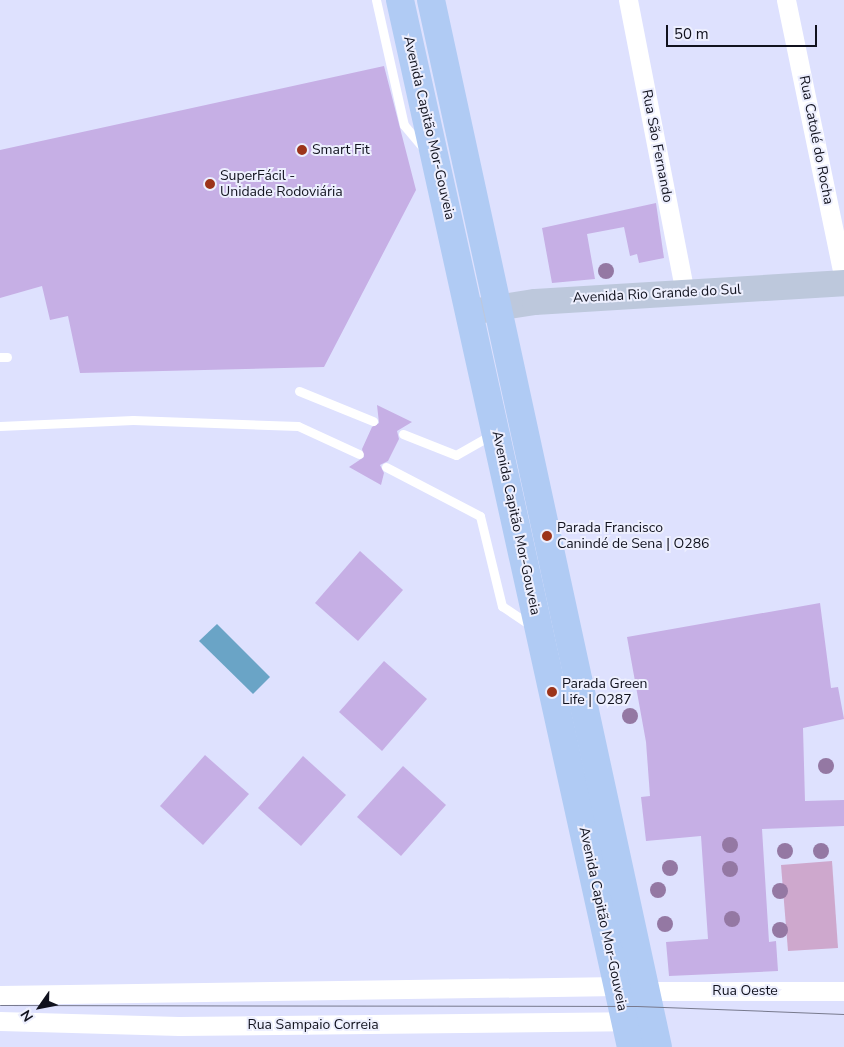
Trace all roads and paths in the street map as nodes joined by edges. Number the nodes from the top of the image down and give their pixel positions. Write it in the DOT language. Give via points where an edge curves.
graph roads {
  1 [pos="376,0"];
  2 [pos="400,0"];
  3 [pos="431,0"];
  4 [pos="628,0"];
  5 [pos="786,0"];
  6 [pos="437,166"];
  7 [pos="844,281"];
  8 [pos="685,293"];
  9 [pos="497,306"];
  10 [pos="471,312"];
  11 [pos="299,391"];
  12 [pos="373,421"];
  13 [pos="0,426"];
  14 [pos="497,431"];
  15 [pos="403,434"];
  16 [pos="359,454"];
  17 [pos="386,467"];
  18 [pos="538,630"];
  19 [pos="618,986"];
  20 [pos="645,991"];
  21 [pos="844,991"];
  22 [pos="0,995"];
  23 [pos="0,1021"];
  24 [pos="625,1021"];
  25 [pos="631,1047"];
  26 [pos="658,1047"];
  1 -- 6 [label="lane" via="404,125"];
  2 -- 6 [label="main road, Avenida Capitão Mor-Gouveia"];
  3 -- 9 [label="main road, Avenida Capitão Mor-Gouveia"];
  4 -- 8 [label="street, Rua São Fernando"];
  5 -- 7 [label="street, Rua Catolé do Rocha"];
  6 -- 10 [label="main road, Avenida Capitão Mor-Gouveia"];
  7 -- 8 [label="main road, Avenida Rio Grande do Sul"];
  8 -- 9 [label="main road, Avenida Rio Grande do Sul"];
  9 -- 10 [label="main road, Avenida Rio Grande do Sul"];
  9 -- 20 [label="main road, Avenida Capitão Mor-Gouveia"];
  10 -- 14 [label="main road, Avenida Capitão Mor-Gouveia"];
  11 -- 12 [label="lane"];
  13 -- 16 [label="lane" via="133,420 298,426"];
  14 -- 15 [label="lane" via="456,455"];
  14 -- 18 [label="main road, Avenida Capitão Mor-Gouveia"];
  17 -- 18 [label="lane" via="473,509 484,525 502,606"];
  18 -- 19 [label="main road, Avenida Capitão Mor-Gouveia"];
  19 -- 22 [label="street"];
  19 -- 24 [label="main road, Avenida Capitão Mor-Gouveia"];
  20 -- 21 [label="street, Rua Oeste"];
  20 -- 26 [label="main road, Avenida Capitão Mor-Gouveia"];
  23 -- 24 [label="street, Rua Sampaio Correia" via="179,1026"];
  24 -- 25 [label="main road, Avenida Capitão Mor-Gouveia"];
}
